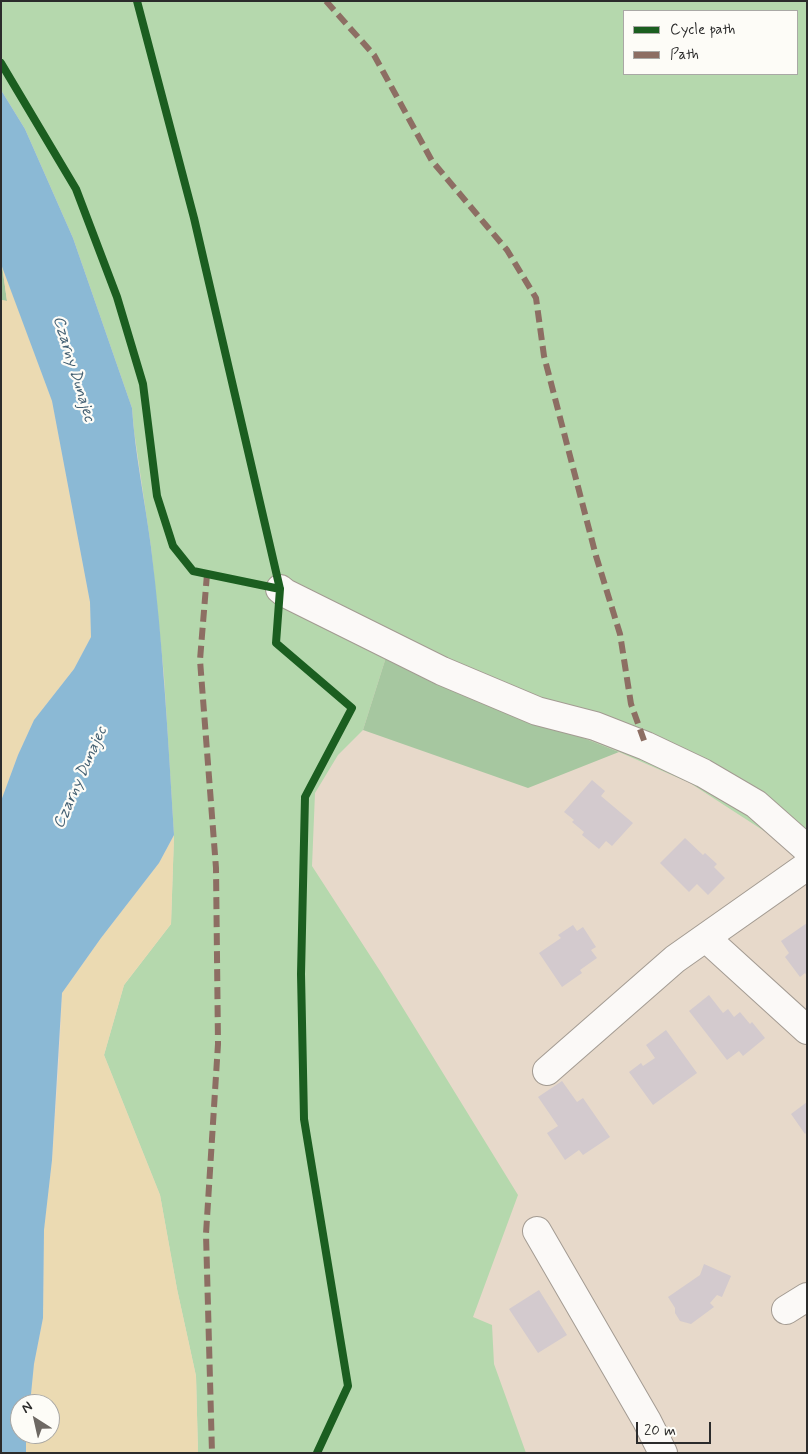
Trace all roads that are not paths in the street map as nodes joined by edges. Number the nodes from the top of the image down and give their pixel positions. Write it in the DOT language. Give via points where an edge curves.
graph roads {
  1 [pos="280,589"];
  2 [pos="807,849"];
  3 [pos="807,866"];
  4 [pos="706,938"];
  5 [pos="807,1030"];
  6 [pos="547,1071"];
  7 [pos="537,1231"];
  8 [pos="663,1453"];
  1 -- 2 [label="lane" via="442,671 537,711 595,726 703,773 756,804"];
  3 -- 4 [label="lane"];
  4 -- 5 [label="lane"];
  4 -- 6 [label="lane" via="675,959"];
  7 -- 8 [label="lane"];
}
